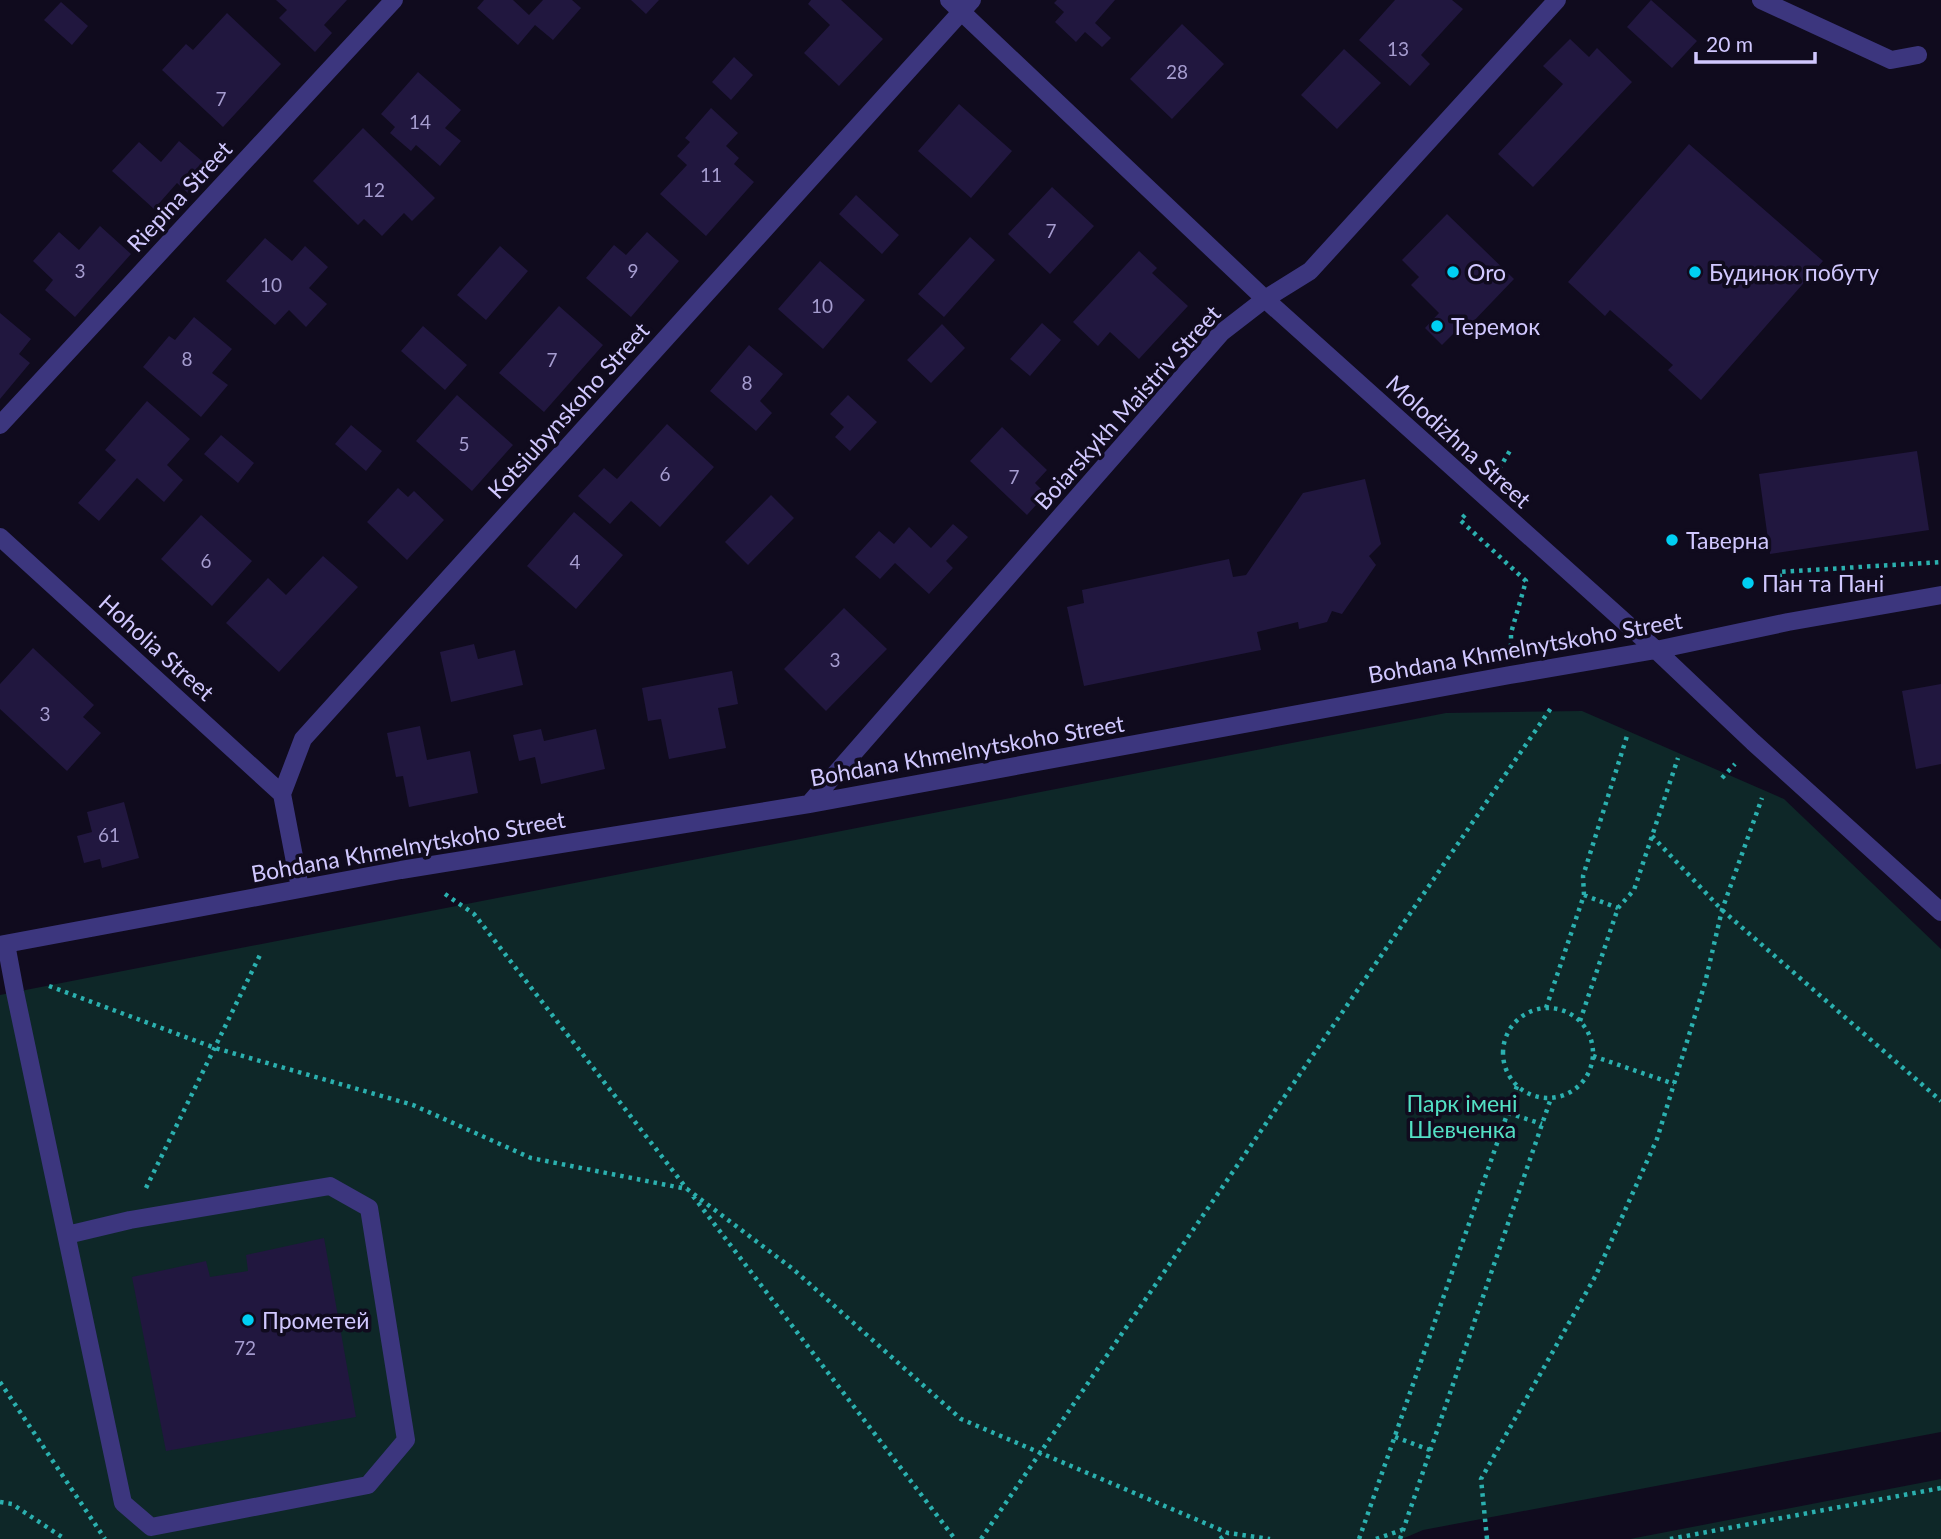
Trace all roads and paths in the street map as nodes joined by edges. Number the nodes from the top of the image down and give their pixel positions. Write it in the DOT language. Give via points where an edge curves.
graph roads {
  1 [pos="394,0"];
  2 [pos="1557,0"];
  3 [pos="1764,1"];
  4 [pos="961,4"];
  5 [pos="1918,55"];
  6 [pos="1265,299"];
  7 [pos="0,425"];
  8 [pos="1511,449"];
  9 [pos="1483,496"];
  10 [pos="0,537"];
  11 [pos="1941,562"];
  12 [pos="1779,572"];
  13 [pos="1941,595"];
  14 [pos="1656,650"];
  15 [pos="1510,674"];
  16 [pos="1551,708"];
  17 [pos="1627,736"];
  18 [pos="1678,758"];
  19 [pos="282,794"];
  20 [pos="1762,798"];
  21 [pos="808,804"];
  22 [pos="1652,836"];
  23 [pos="401,870"];
  24 [pos="300,888"];
  25 [pos="1584,895"];
  26 [pos="1618,908"];
  27 [pos="1722,910"];
  28 [pos="1941,912"];
  29 [pos="3,944"];
  30 [pos="260,955"];
  31 [pos="49,986"];
  32 [pos="1546,1008"];
  33 [pos="1580,1022"];
  34 [pos="215,1048"];
  35 [pos="1593,1056"];
  36 [pos="1674,1084"];
  37 [pos="1517,1086"];
  38 [pos="1551,1098"];
  39 [pos="1941,1101"];
  40 [pos="1508,1113"];
  41 [pos="1542,1125"];
  42 [pos="687,1189"];
  43 [pos="130,1220"];
  44 [pos="67,1235"];
  45 [pos="0,1382"];
  46 [pos="1395,1437"];
  47 [pos="1430,1450"];
  48 [pos="1040,1452"];
  49 [pos="1941,1488"];
  50 [pos="0,1502"];
  51 [pos="1402,1530"];
  52 [pos="1228,1533"];
  53 [pos="65,1539"];
  54 [pos="105,1539"];
  55 [pos="955,1539"];
  56 [pos="981,1539"];
  57 [pos="1220,1539"];
  58 [pos="1270,1539"];
  59 [pos="1359,1539"];
  60 [pos="1376,1539"];
  61 [pos="1401,1539"];
  62 [pos="1487,1539"];
  63 [pos="1670,1539"];
  1 -- 7 [label="street, Riepina Street"];
  2 -- 6 [label="street, Boiarskykh Maistriv Street" via="1310,271"];
  3 -- 5 [label="street" via="1891,60"];
  4 -- 6 [label="street, Molodizhna Street"];
  4 -- 19 [label="street, Kotsiubynskoho Street" via="303,739"];
  6 -- 9 [label="street, Molodizhna Street"];
  6 -- 21 [label="street, Boiarskykh Maistriv Street" via="1221,333"];
  8 -- 9 [label="path"];
  9 -- 14 [label="street, Molodizhna Street"];
  9 -- 15 [label="path" via="1460,520 1526,581 1511,633"];
  10 -- 19 [label="street, Hoholia Street"];
  11 -- 12 [label="path"];
  13 -- 14 [label="street, Bohdana Khmelnytskoho Street"];
  14 -- 15 [label="street, Bohdana Khmelnytskoho Street"];
  14 -- 28 [label="street, Molodizhna Street"];
  15 -- 21 [label="street, Bohdana Khmelnytskoho Street"];
  16 -- 48 [label="path"];
  17 -- 25 [label="path" via="1583,876"];
  18 -- 22 [label="path"];
  19 -- 24 [label="street"];
  20 -- 27 [label="path"];
  21 -- 23 [label="street, Bohdana Khmelnytskoho Street"];
  22 -- 26 [label="path" via="1634,890"];
  22 -- 27 [label="path"];
  23 -- 24 [label="street, Bohdana Khmelnytskoho Street"];
  23 -- 42 [label="path" via="474,914"];
  24 -- 29 [label="street, Bohdana Khmelnytskoho Street"];
  25 -- 26 [label="path"];
  25 -- 32 [label="path"];
  26 -- 33 [label="path"];
  27 -- 36 [label="path"];
  27 -- 39 [label="path"];
  29 -- 44 [label="street"];
  30 -- 34 [label="path"];
  31 -- 34 [label="path"];
  32 -- 33 [label="path" via="1561,1010"];
  32 -- 37 [label="path" via="1531,1011 1508,1031 1503,1061"];
  33 -- 35 [label="path" via="1592,1041"];
  34 -- 42 [label="path" via="413,1105 531,1158"];
  34 -- 43 [label="path"];
  35 -- 36 [label="path"];
  35 -- 38 [label="path" via="1583,1083"];
  36 -- 62 [label="path" via="1657,1139 1596,1275 1481,1479"];
  37 -- 38 [label="path"];
  37 -- 40 [label="path"];
  38 -- 41 [label="path"];
  40 -- 41 [label="path"];
  40 -- 46 [label="path"];
  41 -- 47 [label="path"];
  42 -- 48 [label="path" via="793,1269 961,1419"];
  42 -- 55 [label="path"];
  43 -- 44 [label="street"];
  43 -- 44 [label="street" via="330,1186 369,1208 406,1440 368,1485 151,1527 123,1503"];
  45 -- 54 [label="path"];
  46 -- 47 [label="path"];
  46 -- 59 [label="path"];
  47 -- 51 [label="path"];
  48 -- 52 [label="path"];
  48 -- 56 [label="path"];
  49 -- 63 [label="path"];
  50 -- 53 [label="path" via="12,1504"];
  51 -- 60 [label="path"];
  51 -- 61 [label="path"];
  52 -- 57 [label="path"];
  52 -- 58 [label="path"];
}
